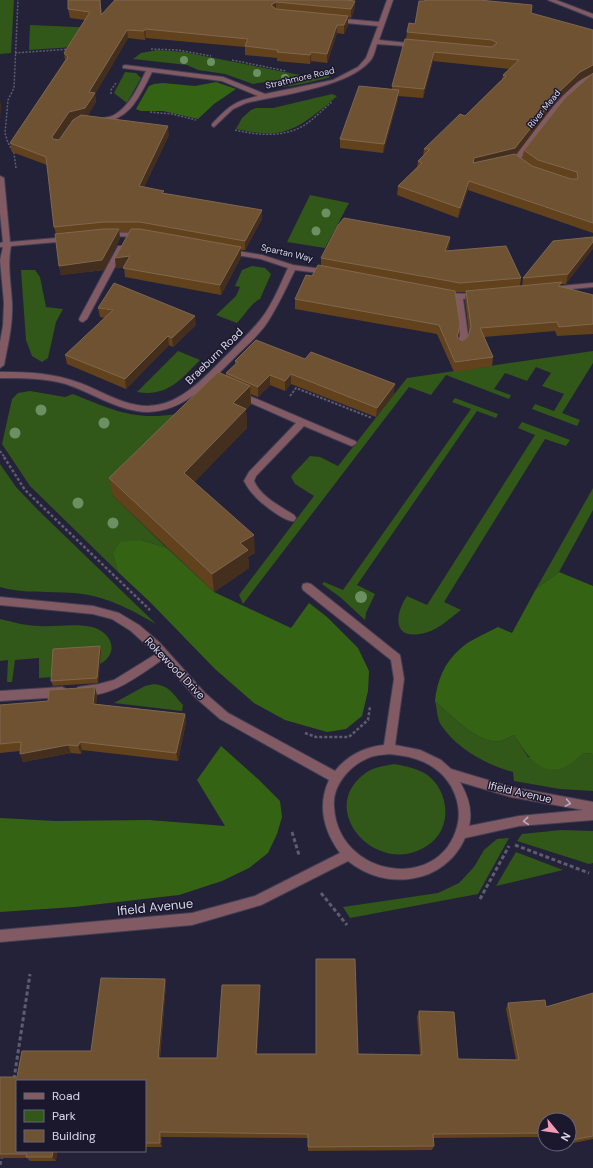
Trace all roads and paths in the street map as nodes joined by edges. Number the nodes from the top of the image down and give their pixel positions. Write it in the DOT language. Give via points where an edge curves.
graph roads {
  1 [pos="18,0"];
  2 [pos="115,0"];
  3 [pos="390,0"];
  4 [pos="551,0"];
  5 [pos="105,14"];
  6 [pos="593,16"];
  7 [pos="331,19"];
  8 [pos="381,24"];
  9 [pos="375,42"];
  10 [pos="422,46"];
  11 [pos="74,49"];
  12 [pos="15,53"];
  13 [pos="125,67"];
  14 [pos="150,70"];
  15 [pos="593,75"];
  16 [pos="263,96"];
  17 [pos="92,121"];
  18 [pos="214,125"];
  19 [pos="530,171"];
  20 [pos="0,178"];
  21 [pos="129,234"];
  22 [pos="98,236"];
  23 [pos="148,237"];
  24 [pos="75,238"];
  25 [pos="3,245"];
  26 [pos="217,249"];
  27 [pos="292,267"];
  28 [pos="335,274"];
  29 [pos="593,278"];
  30 [pos="590,285"];
  31 [pos="541,289"];
  32 [pos="438,294"];
  33 [pos="488,294"];
  34 [pos="459,296"];
  35 [pos="83,319"];
  36 [pos="461,346"];
  37 [pos="0,364"];
  38 [pos="0,375"];
  39 [pos="229,390"];
  40 [pos="289,396"];
  41 [pos="372,418"];
  42 [pos="302,422"];
  43 [pos="352,443"];
  44 [pos="0,451"];
  45 [pos="291,518"];
  46 [pos="306,587"];
  47 [pos="0,601"];
  48 [pos="154,614"];
  49 [pos="164,654"];
  50 [pos="399,680"];
  51 [pos="0,696"];
  52 [pos="302,732"];
  53 [pos="389,748"];
  54 [pos="449,773"];
  55 [pos="336,778"];
  56 [pos="593,807"];
  57 [pos="593,815"];
  58 [pos="462,832"];
  59 [pos="349,855"];
  60 [pos="589,873"];
  61 [pos="480,899"];
  62 [pos="0,936"];
  63 [pos="30,974"];
  64 [pos="13,1081"];
  65 [pos="2,1149"];
  66 [pos="0,1165"];
  1 -- 12 [label="path"];
  2 -- 5 [label="path"];
  3 -- 8 [label="street, Strathmore Road"];
  4 -- 6 [label="street"];
  7 -- 8 [label="street"];
  8 -- 9 [label="street, Strathmore Road"];
  9 -- 10 [label="street"];
  9 -- 16 [label="street, Strathmore Road" via="368,59 349,75 334,81"];
  11 -- 12 [label="path"];
  12 -- 20 [label="path" via="14,88 8,100 5,133 14,153 16,168"];
  13 -- 14 [label="street, Strathmore Road"];
  14 -- 16 [label="street, Strathmore Road" via="223,79"];
  14 -- 17 [label="street" via="124,113 110,120"];
  15 -- 19 [label="street, River Mead" via="581,82 560,102 512,161"];
  16 -- 18 [label="street, Strathmore Road" via="237,104"];
  20 -- 25 [label="street"];
  21 -- 22 [label="street"];
  21 -- 23 [label="street"];
  21 -- 35 [label="street"];
  24 -- 25 [label="street"];
  25 -- 37 [label="street" via="8,303"];
  26 -- 27 [label="street, Spartan Way" via="262,257"];
  27 -- 28 [label="street, Spartan Way"];
  27 -- 38 [label="street, Braeburn Road" via="266,319 211,382 184,399 154,409 139,408 58,379"];
  29 -- 30 [label="street"];
  30 -- 31 [label="street"];
  32 -- 34 [label="street"];
  33 -- 34 [label="street"];
  34 -- 36 [label="street" via="464,335"];
  39 -- 42 [label="street"];
  40 -- 41 [label="path" via="296,388"];
  42 -- 43 [label="street"];
  42 -- 45 [label="street" via="252,474 249,481 251,488"];
  44 -- 48 [label="path" via="25,490"];
  46 -- 50 [label="street" via="396,658"];
  47 -- 49 [label="street, Rokewood Drive" via="93,610 115,616 135,628"];
  49 -- 51 [label="street" via="117,684 99,689"];
  49 -- 55 [label="street, Rokewood Drive" via="201,696 224,716"];
  50 -- 52 [label="path" via="372,696 368,720 349,737 316,737"];
  50 -- 53 [label="street"];
  53 -- 54 [label="street" via="411,751 432,759"];
  53 -- 55 [label="street" via="368,753 350,763"];
  54 -- 56 [label="street, Ifield Avenue, one-way" via="511,792"];
  54 -- 58 [label="street" via="460,792 465,812"];
  55 -- 59 [label="street" via="328,797 328,820 335,838"];
  57 -- 58 [label="street, Ifield Avenue, one-way" via="519,821"];
  58 -- 59 [label="street" via="452,851 435,865 414,873 391,874 368,868"];
  59 -- 62 [label="street, Ifield Avenue" via="257,901 192,920"];
  60 -- 61 [label="path" via="511,844"];
  63 -- 64 [label="path"];
  65 -- 66 [label="path"];
}
